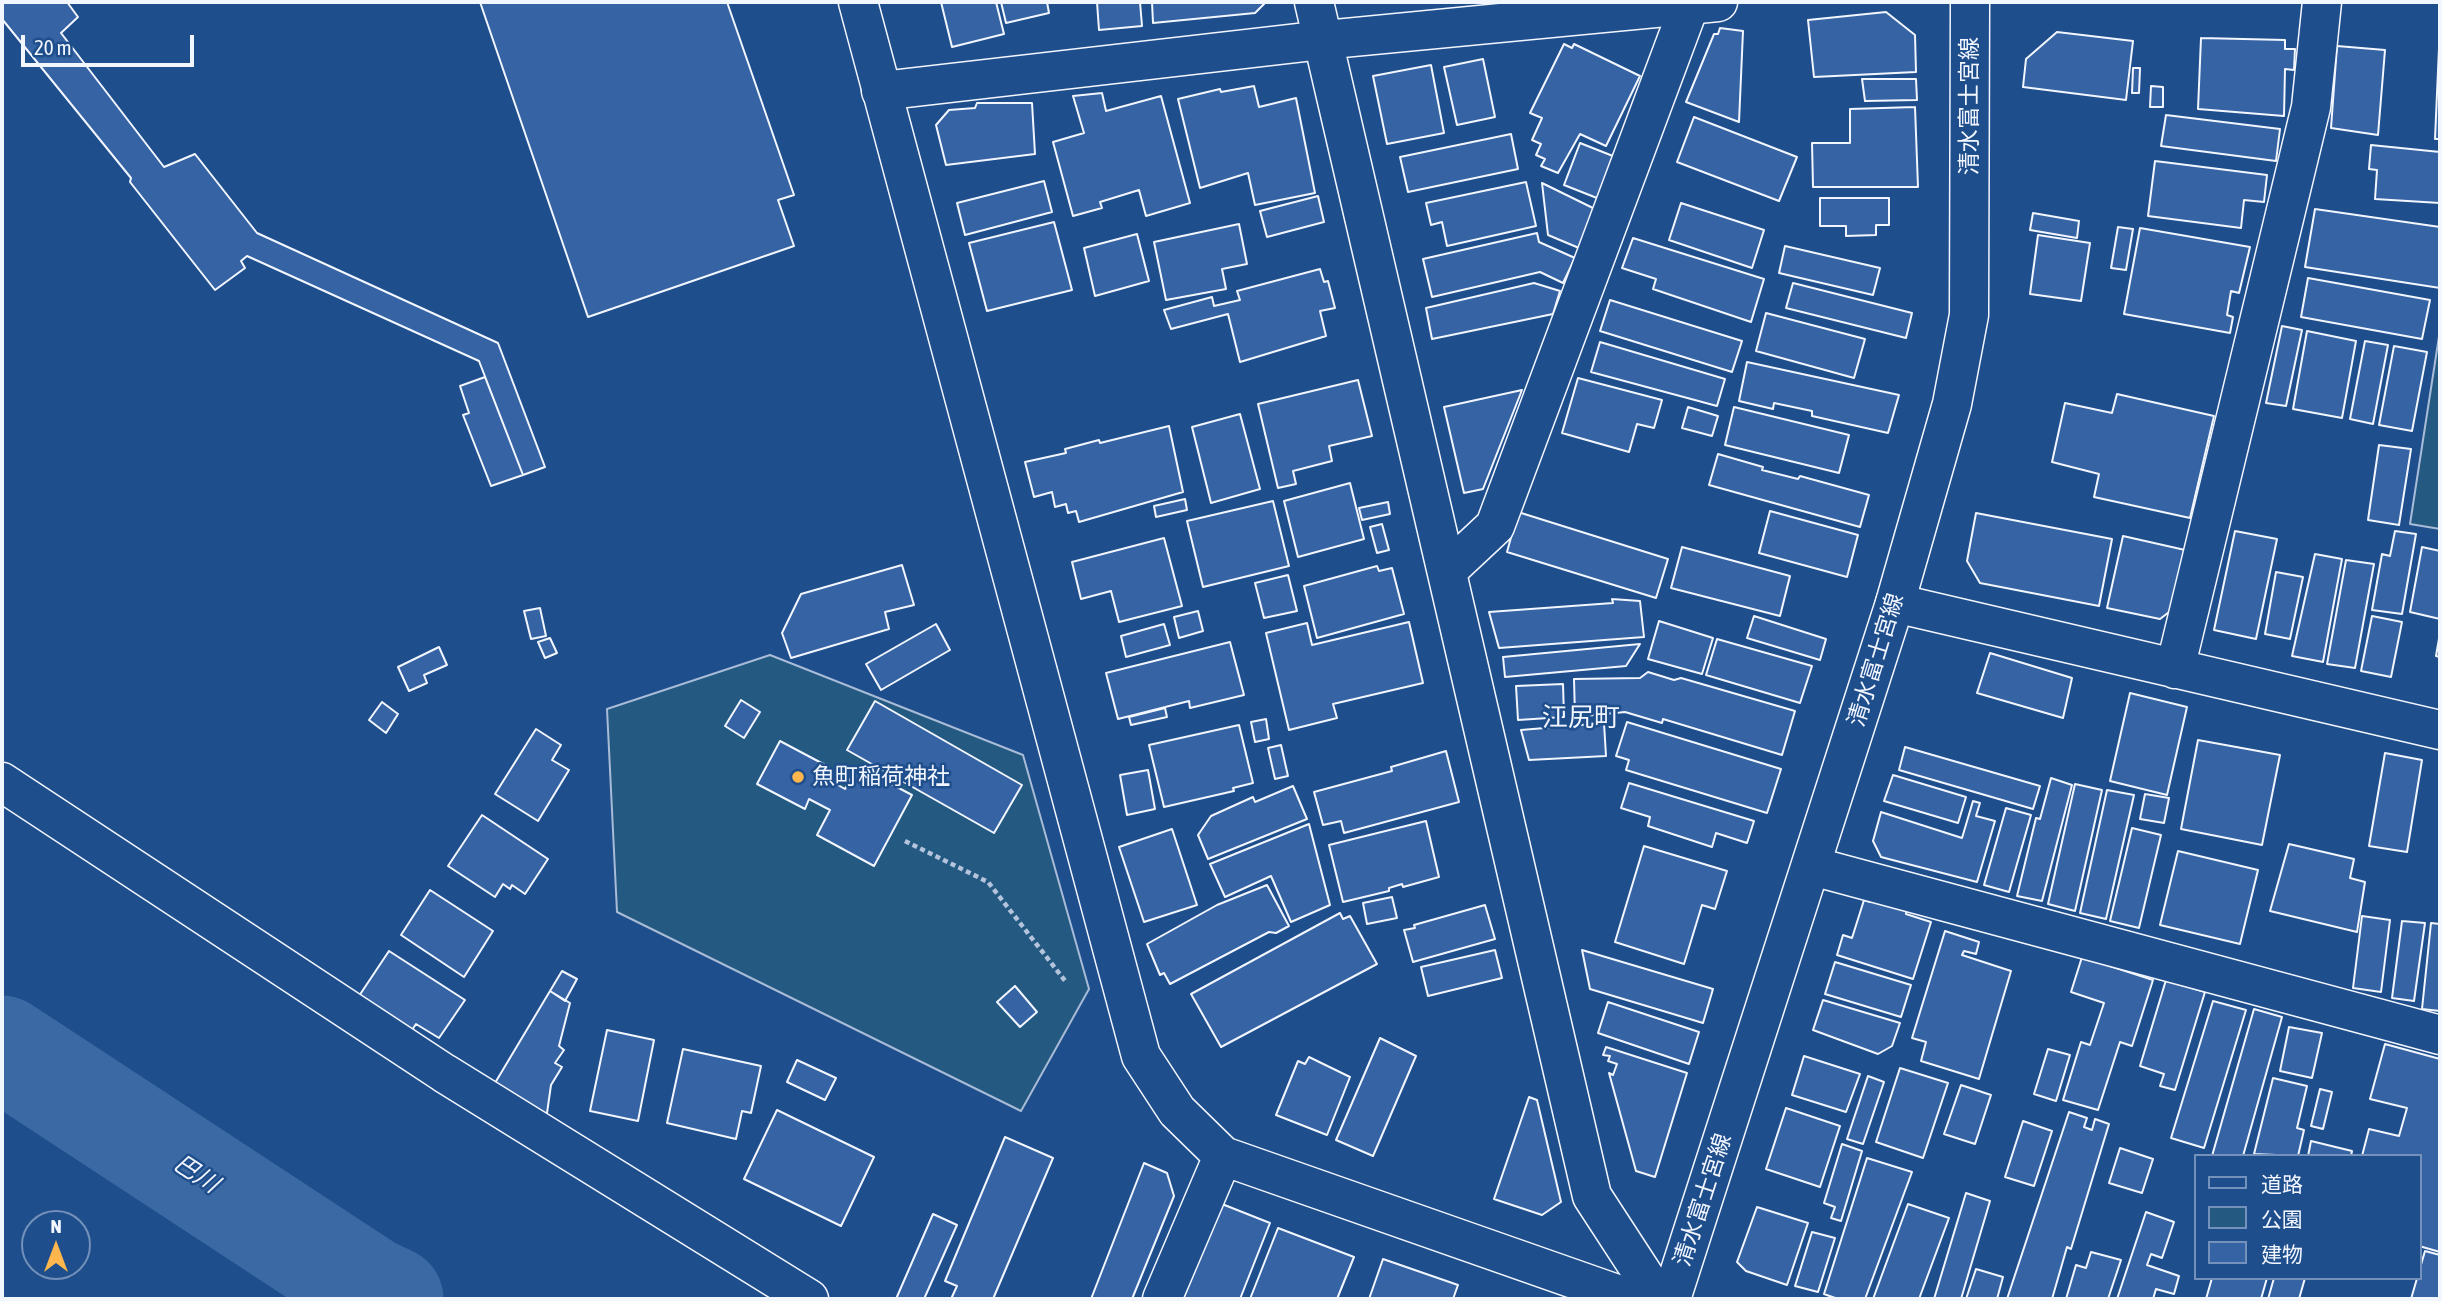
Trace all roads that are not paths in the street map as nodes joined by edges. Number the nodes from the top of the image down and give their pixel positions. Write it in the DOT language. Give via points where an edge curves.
graph roads {
  1 [pos="858,2"];
  2 [pos="1314,2"];
  3 [pos="1970,2"];
  4 [pos="2322,2"];
  5 [pos="1704,3"];
  6 [pos="1323,40"];
  7 [pos="881,92"];
  8 [pos="1448,570"];
  9 [pos="1895,603"];
  10 [pos="2175,669"];
  11 [pos="2440,730"];
  12 [pos="2,782"];
  13 [pos="1812,866"];
  14 [pos="2440,1035"];
  15 [pos="1223,1156"];
  16 [pos="809,1299"];
  17 [pos="1162,1299"];
  18 [pos="1631,1299"];
  19 [pos="1659,1299"];
  20 [pos="1671,1299"];
  1 -- 7 [label="street"];
  2 -- 6 [label="street"];
  3 -- 9 [label="street, 清水富士宮線" via="1969,315 1952,404"];
  4 -- 10 [label="street" via="2312,107"];
  5 -- 6 [label="street"];
  5 -- 8 [label="street" via="1496,526"];
  6 -- 7 [label="street"];
  6 -- 8 [label="street"];
  7 -- 15 [label="street" via="1141,1055 1177,1111"];
  8 -- 19 [label="street" via="1592,1196"];
  9 -- 10 [label="street"];
  9 -- 13 [label="street, 清水富士宮線"];
  10 -- 11 [label="street"];
  12 -- 16 [label="street" via="444,1073"];
  13 -- 14 [label="street"];
  13 -- 20 [label="street, 清水富士宮線"];
  15 -- 17 [label="street"];
  15 -- 18 [label="street"];
}
